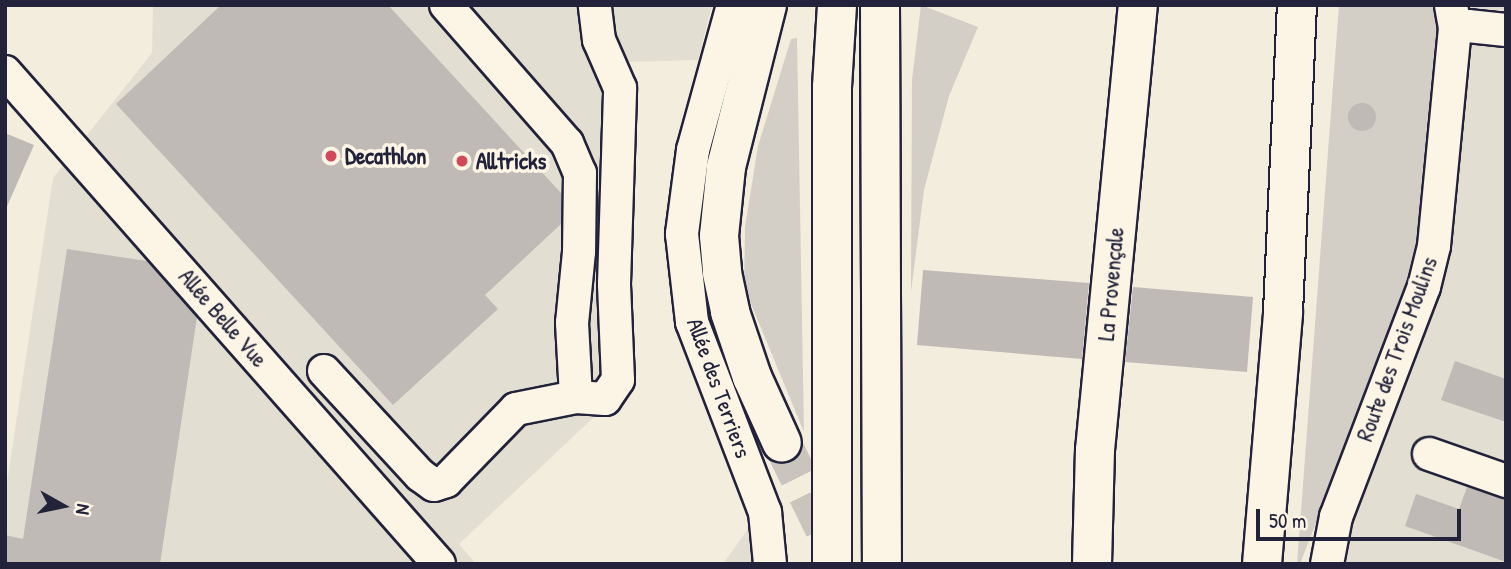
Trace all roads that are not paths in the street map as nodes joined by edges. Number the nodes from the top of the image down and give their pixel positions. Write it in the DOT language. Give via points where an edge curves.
graph roads {
  1 [pos="446,5"];
  2 [pos="595,5"];
  3 [pos="733,5"];
  4 [pos="767,5"];
  5 [pos="825,5"];
  6 [pos="837,5"];
  7 [pos="880,5"];
  8 [pos="1138,5"];
  9 [pos="1297,5"];
  10 [pos="1453,16"];
  11 [pos="1506,30"];
  12 [pos="5,72"];
  13 [pos="832,87"];
  14 [pos="324,371"];
  15 [pos="576,397"];
  16 [pos="782,443"];
  17 [pos="1429,454"];
  18 [pos="1506,481"];
  19 [pos="439,564"];
  20 [pos="770,564"];
  21 [pos="832,564"];
  22 [pos="882,564"];
  23 [pos="1092,564"];
  24 [pos="1262,564"];
  25 [pos="1327,564"];
  1 -- 15 [label="street" via="567,143 580,173 572,323"];
  2 -- 15 [label="street" via="599,40 620,88 614,284 618,380 605,399"];
  3 -- 20 [label="street, Allée des Terriers" via="692,150 682,234 692,322 765,512"];
  4 -- 16 [label="main road" via="726,167 719,236 730,312 752,377"];
  5 -- 13 [label="main road"];
  6 -- 13 [label="main road"];
  7 -- 22 [label="main road"];
  8 -- 23 [label="main road, La Provençale" via="1095,450"];
  9 -- 24 [label="main road" via="1283,312"];
  10 -- 11 [label="street" via="1468,26"];
  10 -- 25 [label="street, Route des Trois Moulins" via="1434,246 1424,287 1336,517"];
  12 -- 19 [label="street, Allée Belle Vue"];
  13 -- 21 [label="main road"];
  14 -- 15 [label="street" via="420,475 435,485 446,481 516,409"];
  17 -- 18 [label="street"];
}
